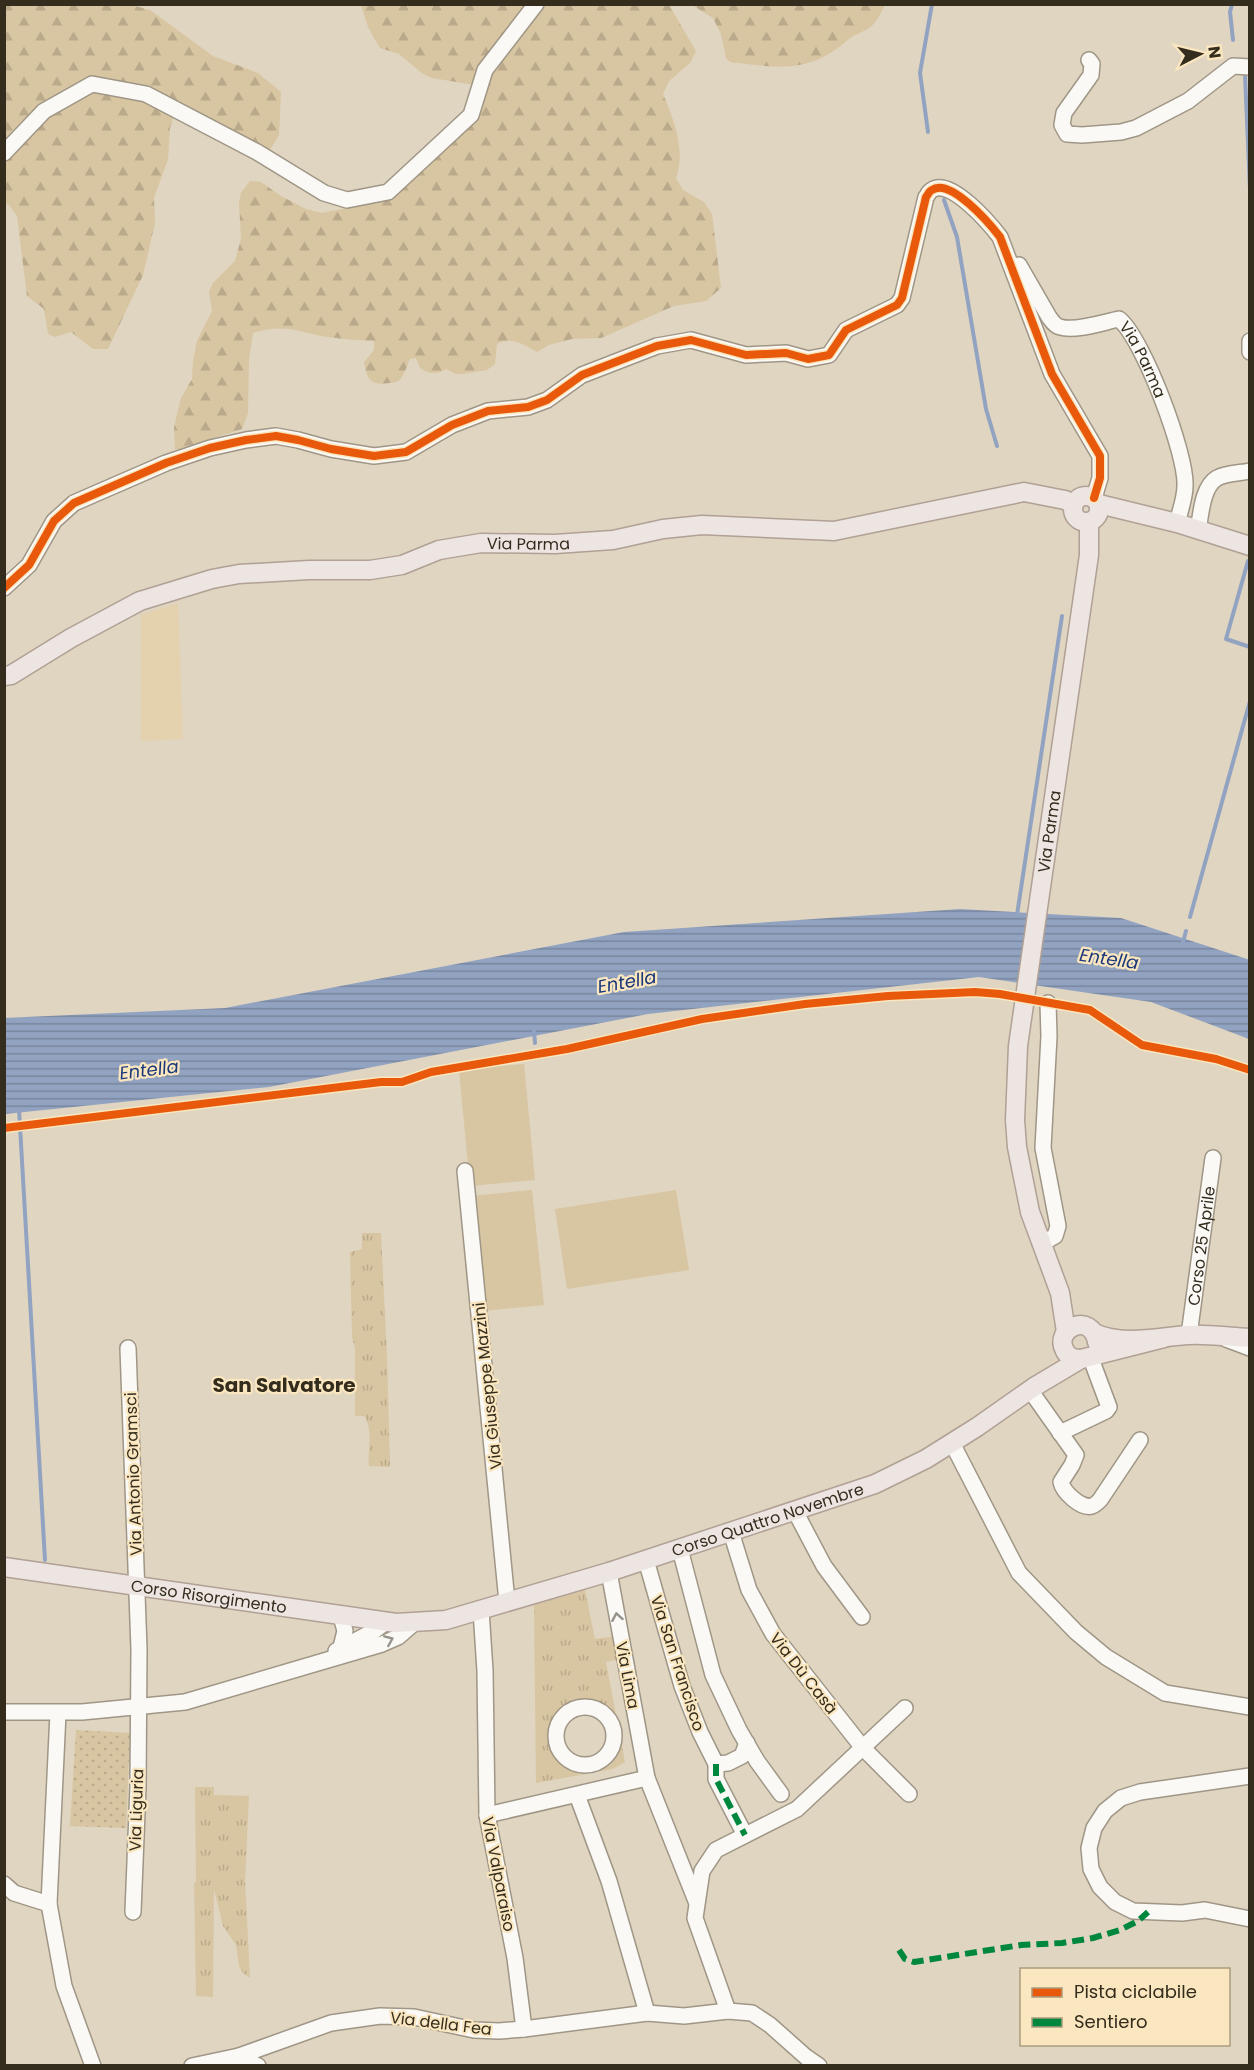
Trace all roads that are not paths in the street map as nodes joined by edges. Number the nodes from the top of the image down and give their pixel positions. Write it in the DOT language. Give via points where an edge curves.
graph roads {
  1 [pos="537,4"];
  2 [pos="1089,60"];
  3 [pos="1250,67"];
  4 [pos="4,153"];
  5 [pos="1004,248"];
  6 [pos="1250,341"];
  7 [pos="1250,352"];
  8 [pos="1250,471"];
  9 [pos="1097,501"];
  10 [pos="1074,504"];
  11 [pos="1089,522"];
  12 [pos="1177,523"];
  13 [pos="1198,530"];
  14 [pos="1250,546"];
  15 [pos="4,588"];
  16 [pos="4,676"];
  17 [pos="1048,1003"];
  18 [pos="1213,1158"];
  19 [pos="465,1171"];
  20 [pos="1041,1244"];
  21 [pos="1080,1330"];
  22 [pos="1189,1335"];
  23 [pos="1218,1336"];
  24 [pos="1164,1338"];
  25 [pos="1250,1338"];
  26 [pos="128,1348"];
  27 [pos="1250,1348"];
  28 [pos="1078,1356"];
  29 [pos="1032,1388"];
  30 [pos="1060,1433"];
  31 [pos="1140,1440"];
  32 [pos="952,1443"];
  33 [pos="795,1511"];
  34 [pos="731,1532"];
  35 [pos="680,1549"];
  36 [pos="646,1560"];
  37 [pos="4,1567"];
  38 [pos="609,1572"];
  39 [pos="137,1587"];
  40 [pos="507,1602"];
  41 [pos="482,1610"];
  42 [pos="341,1616"];
  43 [pos="862,1617"];
  44 [pos="386,1622"];
  45 [pos="413,1624"];
  46 [pos="341,1647"];
  47 [pos="321,1661"];
  48 [pos="1250,1707"];
  49 [pos="138,1708"];
  50 [pos="905,1708"];
  51 [pos="4,1712"];
  52 [pos="58,1713"];
  53 [pos="747,1743"];
  54 [pos="863,1748"];
  55 [pos="716,1764"];
  56 [pos="1250,1776"];
  57 [pos="647,1778"];
  58 [pos="781,1794"];
  59 [pos="909,1794"];
  60 [pos="577,1795"];
  61 [pos="487,1815"];
  62 [pos="745,1835"];
  63 [pos="4,1884"];
  64 [pos="696,1901"];
  65 [pos="49,1904"];
  66 [pos="133,1912"];
  67 [pos="1250,1919"];
  68 [pos="728,2011"];
  69 [pos="647,2013"];
  70 [pos="524,2029"];
  71 [pos="239,2056"];
  72 [pos="202,2064"];
  73 [pos="93,2066"];
  74 [pos="258,2066"];
  75 [pos="819,2066"];
  1 -- 4 [label="street" via="485,69 471,114 388,192 347,200 324,193 257,152 146,94 92,84 44,111"];
  2 -- 3 [label="street" via="1091,75 1064,113 1062,125 1067,134 1136,128 1188,101 1233,66"];
  5 -- 9 [label="street" via="1052,374 1100,456"];
  5 -- 12 [label="street, Via Parma" via="1014,254 1054,324 1061,328 1119,319 1128,326 1173,427 1185,485"];
  5 -- 15 [label="street" via="990,224 961,197 945,188 932,190 926,197 902,298 897,305 846,330 829,354 808,358 786,353 746,355 691,340 657,346 582,375 547,400 528,407 488,411 452,425 406,452 374,456 276,436 210,448 74,503 54,521 29,565"];
  6 -- 7 [label="street"];
  8 -- 13 [label="street" via="1212,482"];
  9 -- 10 [label="main road" via="1089,495"];
  9 -- 11 [label="main road" via="1098,516"];
  9 -- 12 [label="main road"];
  10 -- 11 [label="main road" via="1078,520"];
  10 -- 16 [label="main road, Via Parma" via="1024,492 834,531 702,525 614,540 482,543 439,550 402,564 370,570 239,574 140,600"];
  11 -- 20 [label="main road, Via Parma" via="1089,555 1018,1046 1017,1147"];
  12 -- 13 [label="main road"];
  13 -- 14 [label="main road"];
  17 -- 20 [label="street" via="1043,1148 1058,1226 1055,1236"];
  18 -- 22 [label="street, Corso 25 Aprile"];
  19 -- 40 [label="street, Via Giuseppe Mazzini"];
  20 -- 21 [label="main road, Via Parma"];
  21 -- 24 [label="main road" via="1118,1339"];
  21 -- 28 [label="main road" via="1062,1341"];
  21 -- 28 [label="main road" via="1097,1343 1096,1348"];
  22 -- 23 [label="main road"];
  22 -- 24 [label="main road"];
  23 -- 25 [label="main road"];
  23 -- 27 [label="street"];
  24 -- 28 [label="main road"];
  26 -- 39 [label="street, Via Antonio Gramsci"];
  28 -- 29 [label="main road, Corso Quattro Novembre"];
  28 -- 30 [label="street" via="1109,1407"];
  29 -- 30 [label="street"];
  29 -- 32 [label="main road, Corso Quattro Novembre"];
  30 -- 31 [label="street" via="1076,1455 1061,1482 1063,1487 1084,1505 1092,1506 1101,1500"];
  32 -- 33 [label="main road, Corso Quattro Novembre" via="875,1484"];
  32 -- 48 [label="street" via="1019,1573 1076,1632 1106,1657 1165,1693"];
  33 -- 34 [label="main road, Corso Quattro Novembre"];
  33 -- 43 [label="street" via="824,1566"];
  34 -- 35 [label="main road, Corso Quattro Novembre"];
  34 -- 54 [label="street, Via Dù Casà" via="749,1590 766,1623"];
  35 -- 36 [label="main road, Corso Quattro Novembre"];
  35 -- 53 [label="street" via="713,1675"];
  36 -- 38 [label="main road, Corso Quattro Novembre"];
  36 -- 55 [label="street, Via San Francisco" via="682,1686"];
  37 -- 39 [label="main road, Corso Risorgimento"];
  38 -- 40 [label="main road, Corso Quattro Novembre"];
  57 -- 38 [label="street, Via Lima, one-way"];
  39 -- 42 [label="main road, Corso Risorgimento"];
  39 -- 49 [label="street, Via Antonio Gramsci"];
  40 -- 41 [label="main road, Corso Quattro Novembre"];
  41 -- 45 [label="main road, Corso Quattro Novembre"];
  41 -- 61 [label="street, Via Valparaiso"];
  42 -- 44 [label="main road, Corso Risorgimento"];
  42 -- 46 [label="street" via="345,1631"];
  44 -- 45 [label="main road, Corso Risorgimento"];
  44 -- 46 [label="street"];
  47 -- 45 [label="street, one-way" via="382,1644"];
  46 -- 47 [label="street"];
  47 -- 49 [label="street" via="185,1702"];
  49 -- 52 [label="street"];
  49 -- 66 [label="street, Via Liguria"];
  50 -- 54 [label="street"];
  51 -- 52 [label="street"];
  52 -- 65 [label="street"];
  53 -- 55 [label="street" via="742,1756"];
  53 -- 58 [label="street"];
  54 -- 59 [label="street, Via Dù Casà"];
  54 -- 62 [label="street" via="797,1809"];
  55 -- 62 [label="street, Via San Francisco" via="716,1779"];
  56 -- 67 [label="street" via="1121,1798 1104,1811 1089,1848 1091,1869 1100,1887 1115,1902 1133,1911 1204,1910"];
  57 -- 60 [label="street"];
  57 -- 64 [label="street, Via Lima"];
  60 -- 61 [label="street"];
  60 -- 69 [label="street" via="609,1881"];
  61 -- 70 [label="street, Via Valparaiso" via="507,1913"];
  62 -- 64 [label="street" via="716,1850 702,1871"];
  63 -- 65 [label="street" via="14,1893"];
  64 -- 68 [label="street" via="695,1918"];
  65 -- 73 [label="street" via="64,1986"];
  68 -- 69 [label="street, Via della Fea" via="684,2016"];
  68 -- 75 [label="street, Via della Fea" via="752,2013"];
  69 -- 70 [label="street, Via della Fea"];
  70 -- 71 [label="street, Via della Fea" via="474,2030 414,2017 380,2016 331,2023"];
  71 -- 72 [label="street, Via della Fea"];
  71 -- 74 [label="street"];
}
